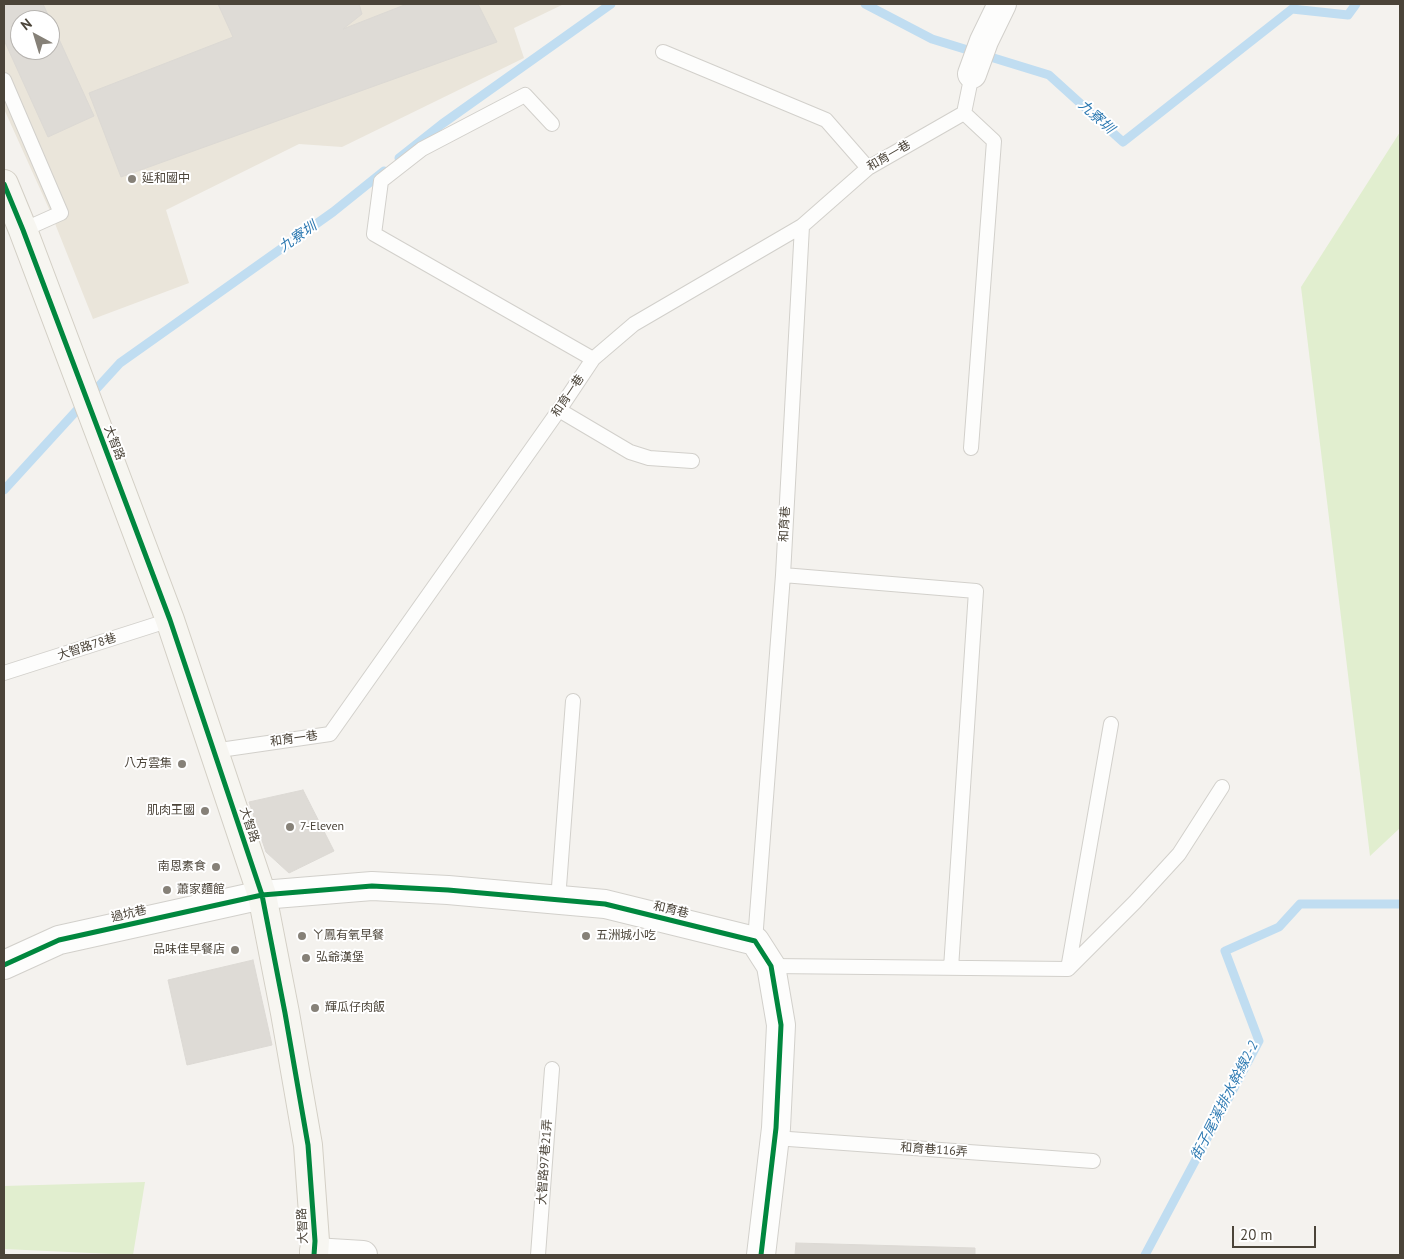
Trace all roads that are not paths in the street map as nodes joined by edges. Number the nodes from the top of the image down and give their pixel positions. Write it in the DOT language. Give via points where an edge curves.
graph roads {
  1 [pos="1002,4"];
  2 [pos="663,52"];
  3 [pos="972,74"];
  4 [pos="4,80"];
  5 [pos="964,113"];
  6 [pos="552,124"];
  7 [pos="868,168"];
  8 [pos="4,184"];
  9 [pos="802,226"];
  10 [pos="24,230"];
  11 [pos="593,359"];
  12 [pos="559,410"];
  13 [pos="971,448"];
  14 [pos="692,461"];
  15 [pos="783,575"];
  16 [pos="170,620"];
  17 [pos="4,673"];
  18 [pos="573,701"];
  19 [pos="1111,724"];
  20 [pos="213,750"];
  21 [pos="1222,787"];
  22 [pos="262,894"];
  23 [pos="558,900"];
  24 [pos="755,941"];
  25 [pos="4,965"];
  26 [pos="771,966"];
  27 [pos="951,968"];
  28 [pos="1068,969"];
  29 [pos="552,1069"];
  30 [pos="775,1138"];
  31 [pos="1093,1161"];
  32 [pos="314,1254"];
  33 [pos="363,1255"];
  34 [pos="538,1255"];
  35 [pos="761,1255"];
  1 -- 3 [label="street"];
  2 -- 7 [label="lane" via="826,120"];
  3 -- 5 [label="lane"];
  4 -- 10 [label="lane" via="61,213"];
  5 -- 7 [label="lane, 和育一巷"];
  5 -- 13 [label="lane" via="994,140"];
  6 -- 11 [label="lane" via="525,95 422,149 381,181 374,234"];
  7 -- 9 [label="lane, 和育一巷"];
  8 -- 10 [label="street"];
  9 -- 11 [label="lane, 和育一巷" via="634,324"];
  9 -- 15 [label="lane, 和育巷"];
  10 -- 16 [label="street, 大智路"];
  11 -- 12 [label="lane, 和育一巷"];
  12 -- 14 [label="lane" via="630,452 649,458"];
  12 -- 20 [label="lane, 和育一巷" via="330,734"];
  15 -- 24 [label="lane, 和育巷"];
  15 -- 27 [label="lane" via="976,591"];
  16 -- 17 [label="lane, 大智路78巷"];
  16 -- 20 [label="street, 大智路"];
  18 -- 23 [label="lane"];
  19 -- 28 [label="lane"];
  20 -- 22 [label="street, 大智路"];
  21 -- 28 [label="lane" via="1179,854"];
  22 -- 23 [label="street, 和育巷" via="372,886"];
  22 -- 25 [label="street, 過坑巷" via="59,940"];
  22 -- 32 [label="street, 大智路" via="308,1146"];
  23 -- 24 [label="street, 和育巷" via="605,904"];
  24 -- 26 [label="street"];
  26 -- 27 [label="lane"];
  26 -- 30 [label="street" via="781,1024"];
  27 -- 28 [label="lane"];
  29 -- 34 [label="lane, 大智路97巷21弄"];
  30 -- 31 [label="lane, 和育巷116弄"];
  30 -- 35 [label="street"];
  32 -- 33 [label="street"];
}
